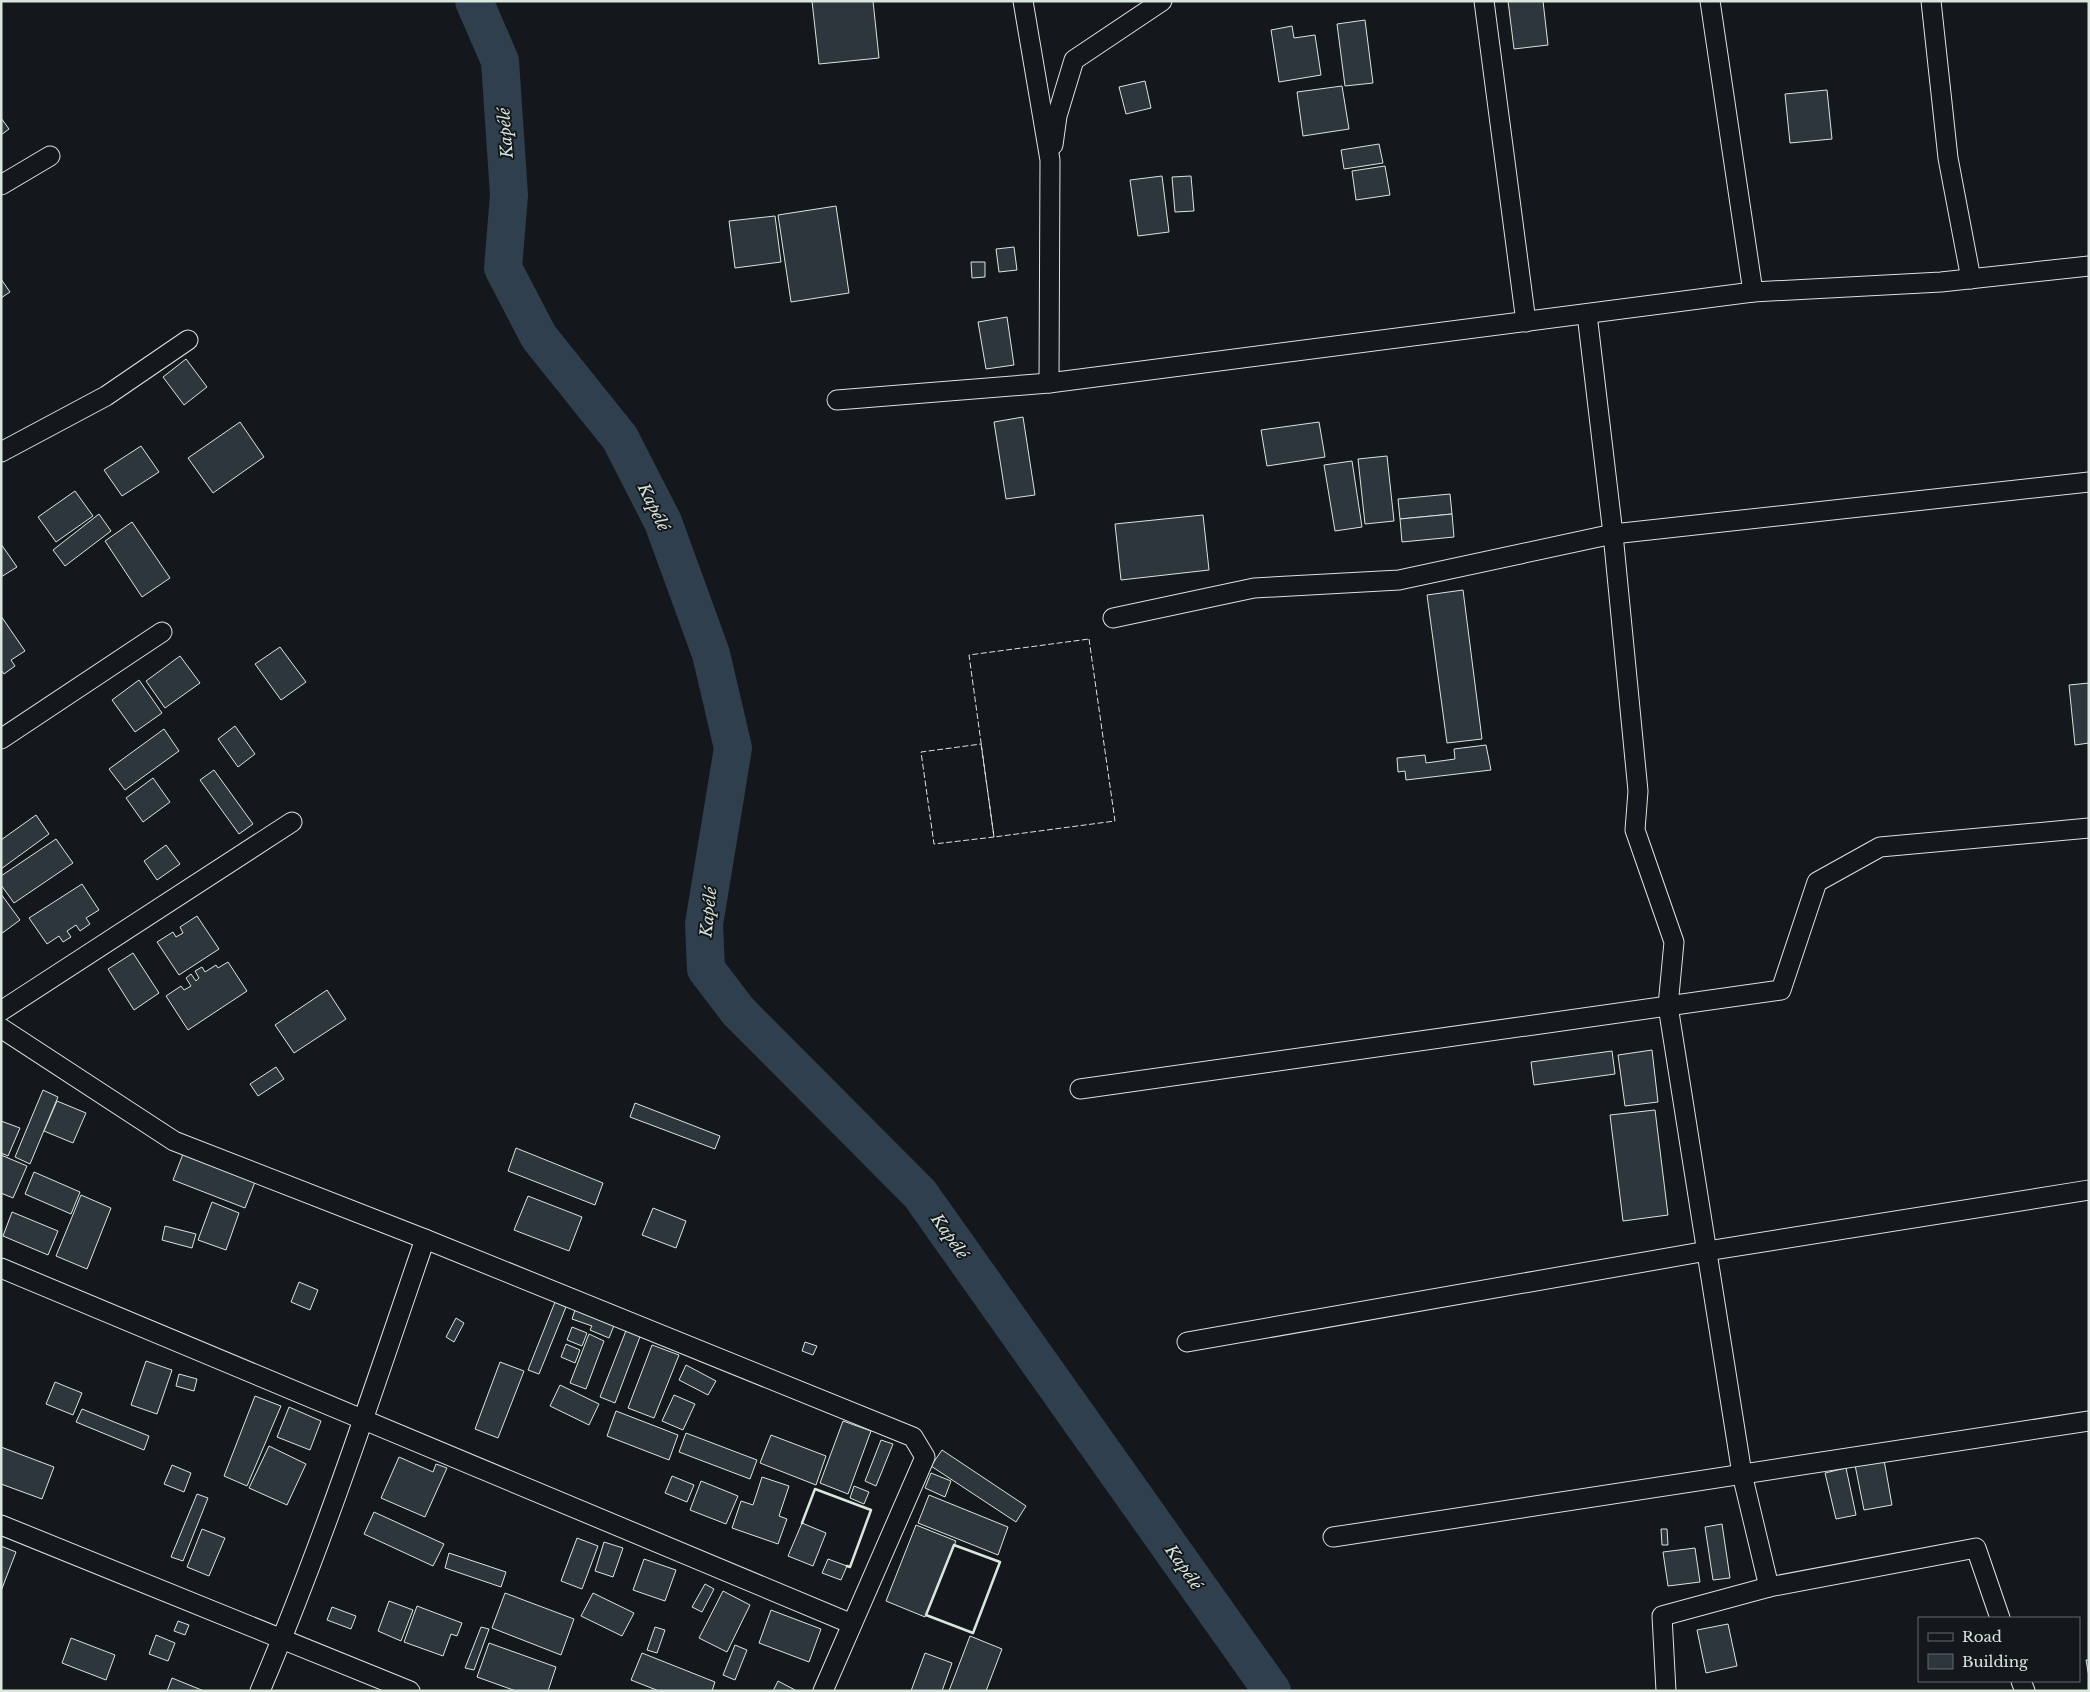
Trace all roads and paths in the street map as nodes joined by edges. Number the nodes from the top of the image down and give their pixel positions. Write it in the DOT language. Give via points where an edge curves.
graph roads {
  1 [pos="1023,1"];
  2 [pos="1162,1"];
  3 [pos="1484,1"];
  4 [pos="1710,1"];
  5 [pos="1931,1"];
  6 [pos="50,156"];
  7 [pos="1050,160"];
  8 [pos="1,185"];
  9 [pos="2089,266"];
  10 [pos="1971,279"];
  11 [pos="1752,292"];
  12 [pos="1587,314"];
  13 [pos="1526,322"];
  14 [pos="188,340"];
  15 [pos="1049,383"];
  16 [pos="837,400"];
  17 [pos="1,452"];
  18 [pos="2089,482"];
  19 [pos="1613,534"];
  20 [pos="1113,618"];
  21 [pos="162,632"];
  22 [pos="1,739"];
  23 [pos="292,822"];
  24 [pos="2089,828"];
  25 [pos="1668,1006"];
  26 [pos="1,1011"];
  27 [pos="1,1028"];
  28 [pos="1080,1089"];
  29 [pos="2089,1190"];
  30 [pos="425,1239"];
  31 [pos="1707,1251"];
  32 [pos="1,1268"];
  33 [pos="1187,1342"];
  34 [pos="364,1419"];
  35 [pos="2089,1421"];
  36 [pos="1742,1474"];
  37 [pos="1,1525"];
  38 [pos="1334,1537"];
  39 [pos="1769,1587"];
  40 [pos="2000,1617"];
  41 [pos="852,1624"];
  42 [pos="282,1638"];
  43 [pos="260,1691"];
  44 [pos="410,1691"];
  45 [pos="823,1691"];
  46 [pos="1666,1691"];
  1 -- 7 [label="street"];
  2 -- 7 [label="street" via="1074,60 1057,116"];
  3 -- 13 [label="street"];
  4 -- 11 [label="street"];
  5 -- 10 [label="street" via="1948,158"];
  6 -- 8 [label="street"];
  7 -- 15 [label="street"];
  9 -- 10 [label="street"];
  10 -- 11 [label="street"];
  11 -- 12 [label="street"];
  12 -- 13 [label="street"];
  12 -- 19 [label="street"];
  13 -- 15 [label="street"];
  14 -- 17 [label="street" via="106,396"];
  15 -- 16 [label="street"];
  18 -- 19 [label="street"];
  19 -- 20 [label="street" via="1400,580 1254,588"];
  19 -- 25 [label="street" via="1638,791 1635,830 1674,942"];
  21 -- 22 [label="street"];
  23 -- 26 [label="street"];
  24 -- 25 [label="street" via="1880,846 1818,882 1780,990"];
  25 -- 28 [label="street"];
  25 -- 31 [label="street"];
  27 -- 30 [label="street" via="174,1141"];
  29 -- 31 [label="street"];
  30 -- 34 [label="street"];
  30 -- 41 [label="street" via="913,1437 925,1457"];
  31 -- 33 [label="street"];
  31 -- 36 [label="street"];
  32 -- 34 [label="street"];
  34 -- 41 [label="street"];
  34 -- 42 [label="street"];
  35 -- 36 [label="street"];
  36 -- 38 [label="street"];
  36 -- 39 [label="street"];
  37 -- 42 [label="street"];
  39 -- 40 [label="street" via="1976,1548"];
  39 -- 46 [label="street" via="1662,1616"];
  41 -- 45 [label="street"];
  42 -- 43 [label="street"];
  42 -- 44 [label="street"];
}
